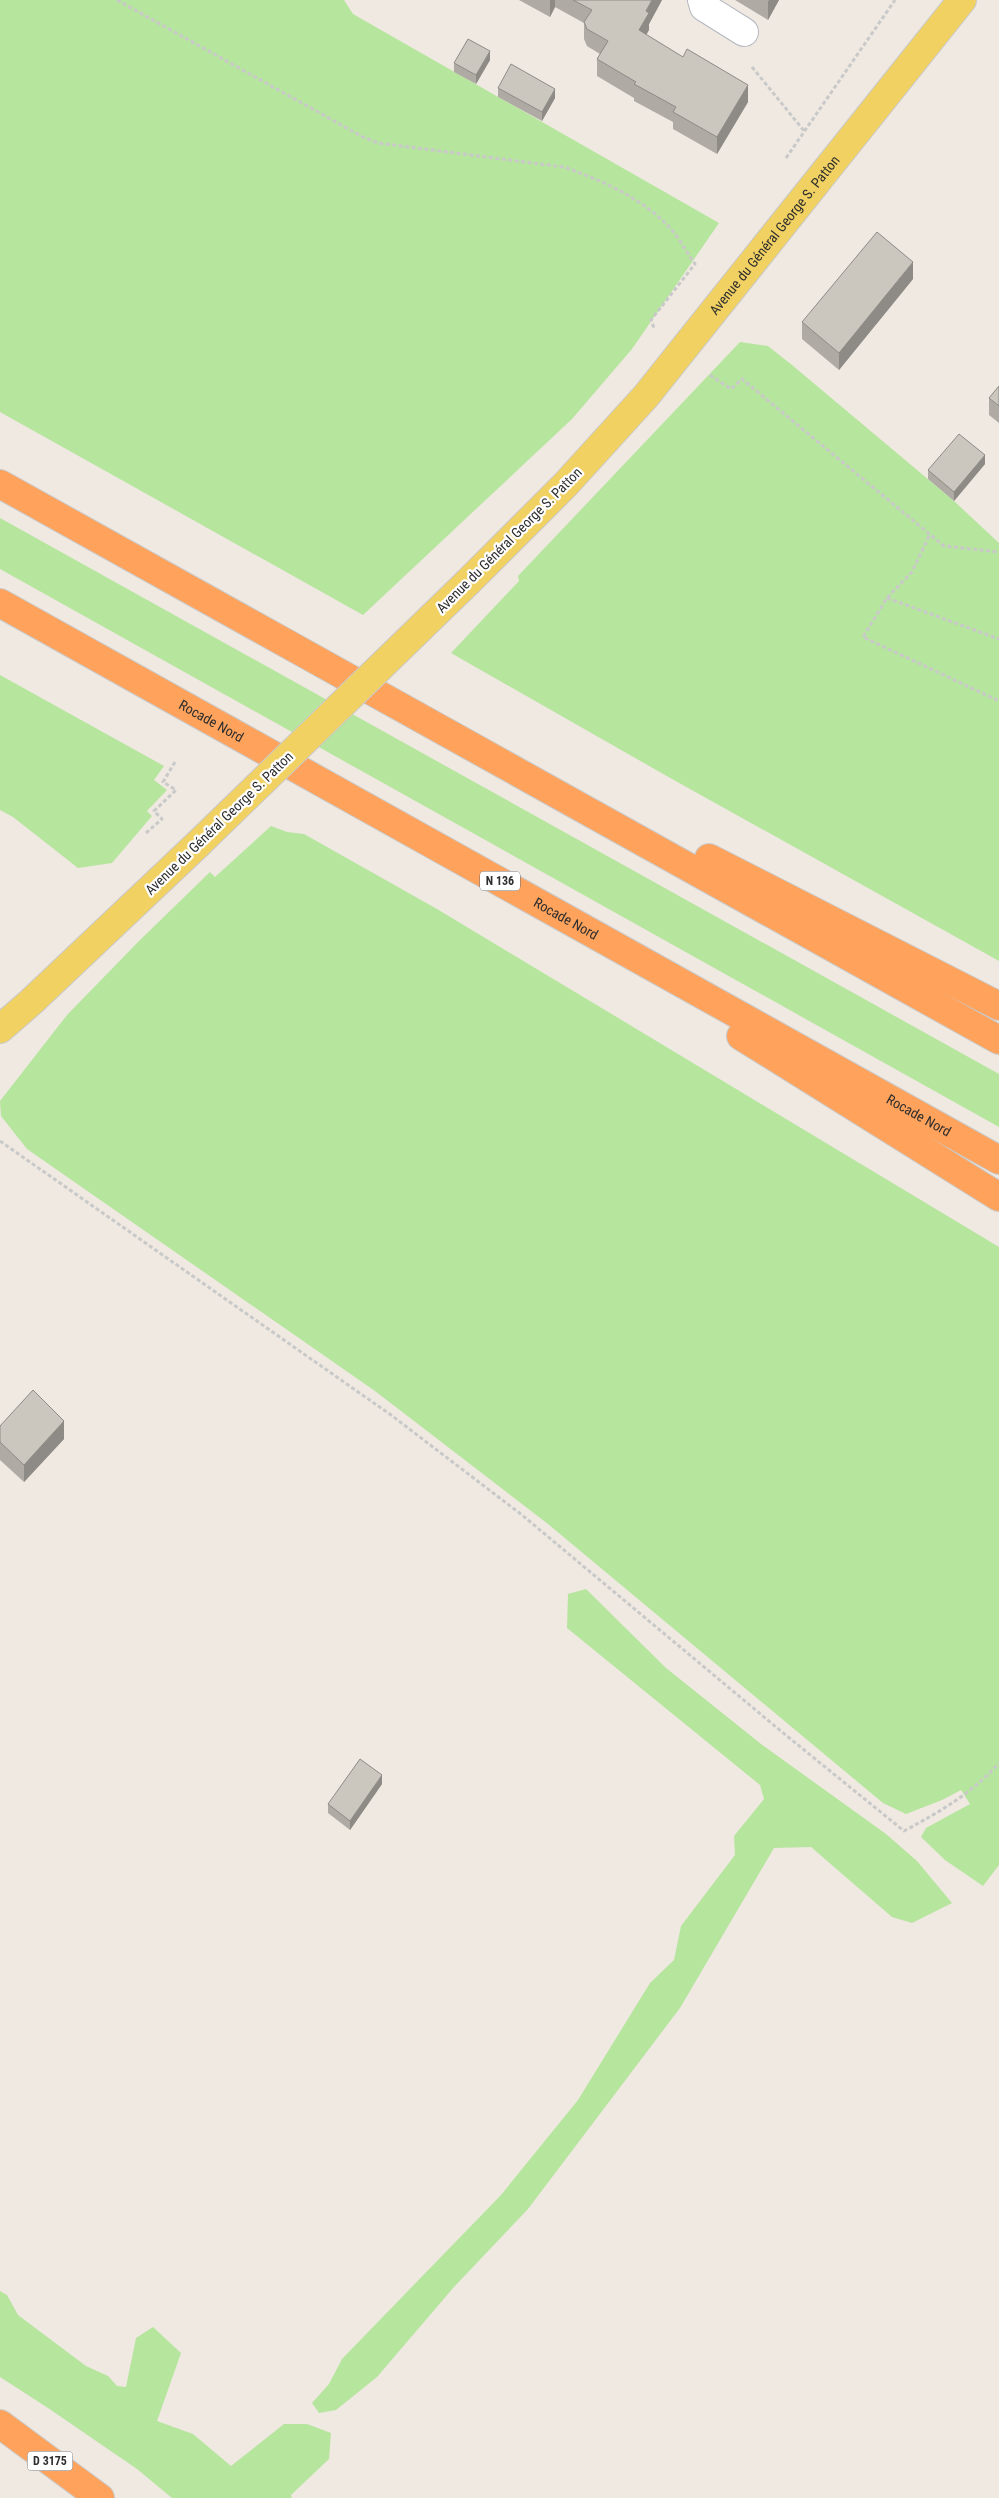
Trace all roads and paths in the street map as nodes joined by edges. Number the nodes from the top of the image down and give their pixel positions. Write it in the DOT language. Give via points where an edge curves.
graph roads {
  1 [pos="117,0"];
  2 [pos="702,0"];
  3 [pos="895,0"];
  4 [pos="962,0"];
  5 [pos="736,27"];
  6 [pos="805,132"];
  7 [pos="782,164"];
  8 [pos="695,264"];
  9 [pos="702,265"];
  10 [pos="656,334"];
  11 [pos="680,355"];
  12 [pos="0,484"];
  13 [pos="930,536"];
  14 [pos="999,552"];
  15 [pos="887,598"];
  16 [pos="0,603"];
  17 [pos="266,632"];
  18 [pos="999,639"];
  19 [pos="999,701"];
  20 [pos="175,762"];
  21 [pos="146,834"];
  22 [pos="428,841"];
  23 [pos="999,1006"];
  24 [pos="0,1029"];
  25 [pos="999,1040"];
  26 [pos="0,1141"];
  27 [pos="999,1160"];
  28 [pos="999,1197"];
  29 [pos="999,1763"];
  30 [pos="0,2424"];
  31 [pos="100,2498"];
  1 -- 8 [label="path" via="378,143 564,167 592,177 641,204 671,228"];
  2 -- 5 [label="street" via="704,7"];
  3 -- 6 [label="path"];
  4 -- 11 [label="main road, Avenue du Général George S. Patton"];
  5 -- 6 [label="path" via="740,53"];
  6 -- 7 [label="path"];
  8 -- 9 [label="path"];
  8 -- 10 [label="path" via="651,320"];
  11 -- 13 [label="path" via="731,389 742,379"];
  11 -- 24 [label="main road, Avenue du Général George S. Patton, bridge" via="566,484 469,581 198,844"];
  12 -- 17 [label="highway"];
  13 -- 14 [label="path" via="944,546"];
  13 -- 15 [label="path" via="912,572"];
  15 -- 18 [label="path"];
  15 -- 19 [label="path" via="863,637"];
  16 -- 22 [label="highway, Rocade Nord / N 136"];
  17 -- 23 [label="highway"];
  17 -- 25 [label="highway"];
  20 -- 21 [label="path" via="163,782 176,790 154,811 162,819"];
  22 -- 27 [label="highway, Rocade Nord / N 136"];
  22 -- 28 [label="highway"];
  26 -- 29 [label="path" via="391,1414 522,1515 904,1831 955,1803 981,1784"];
  30 -- 31 [label="highway, D 3175"];
}
